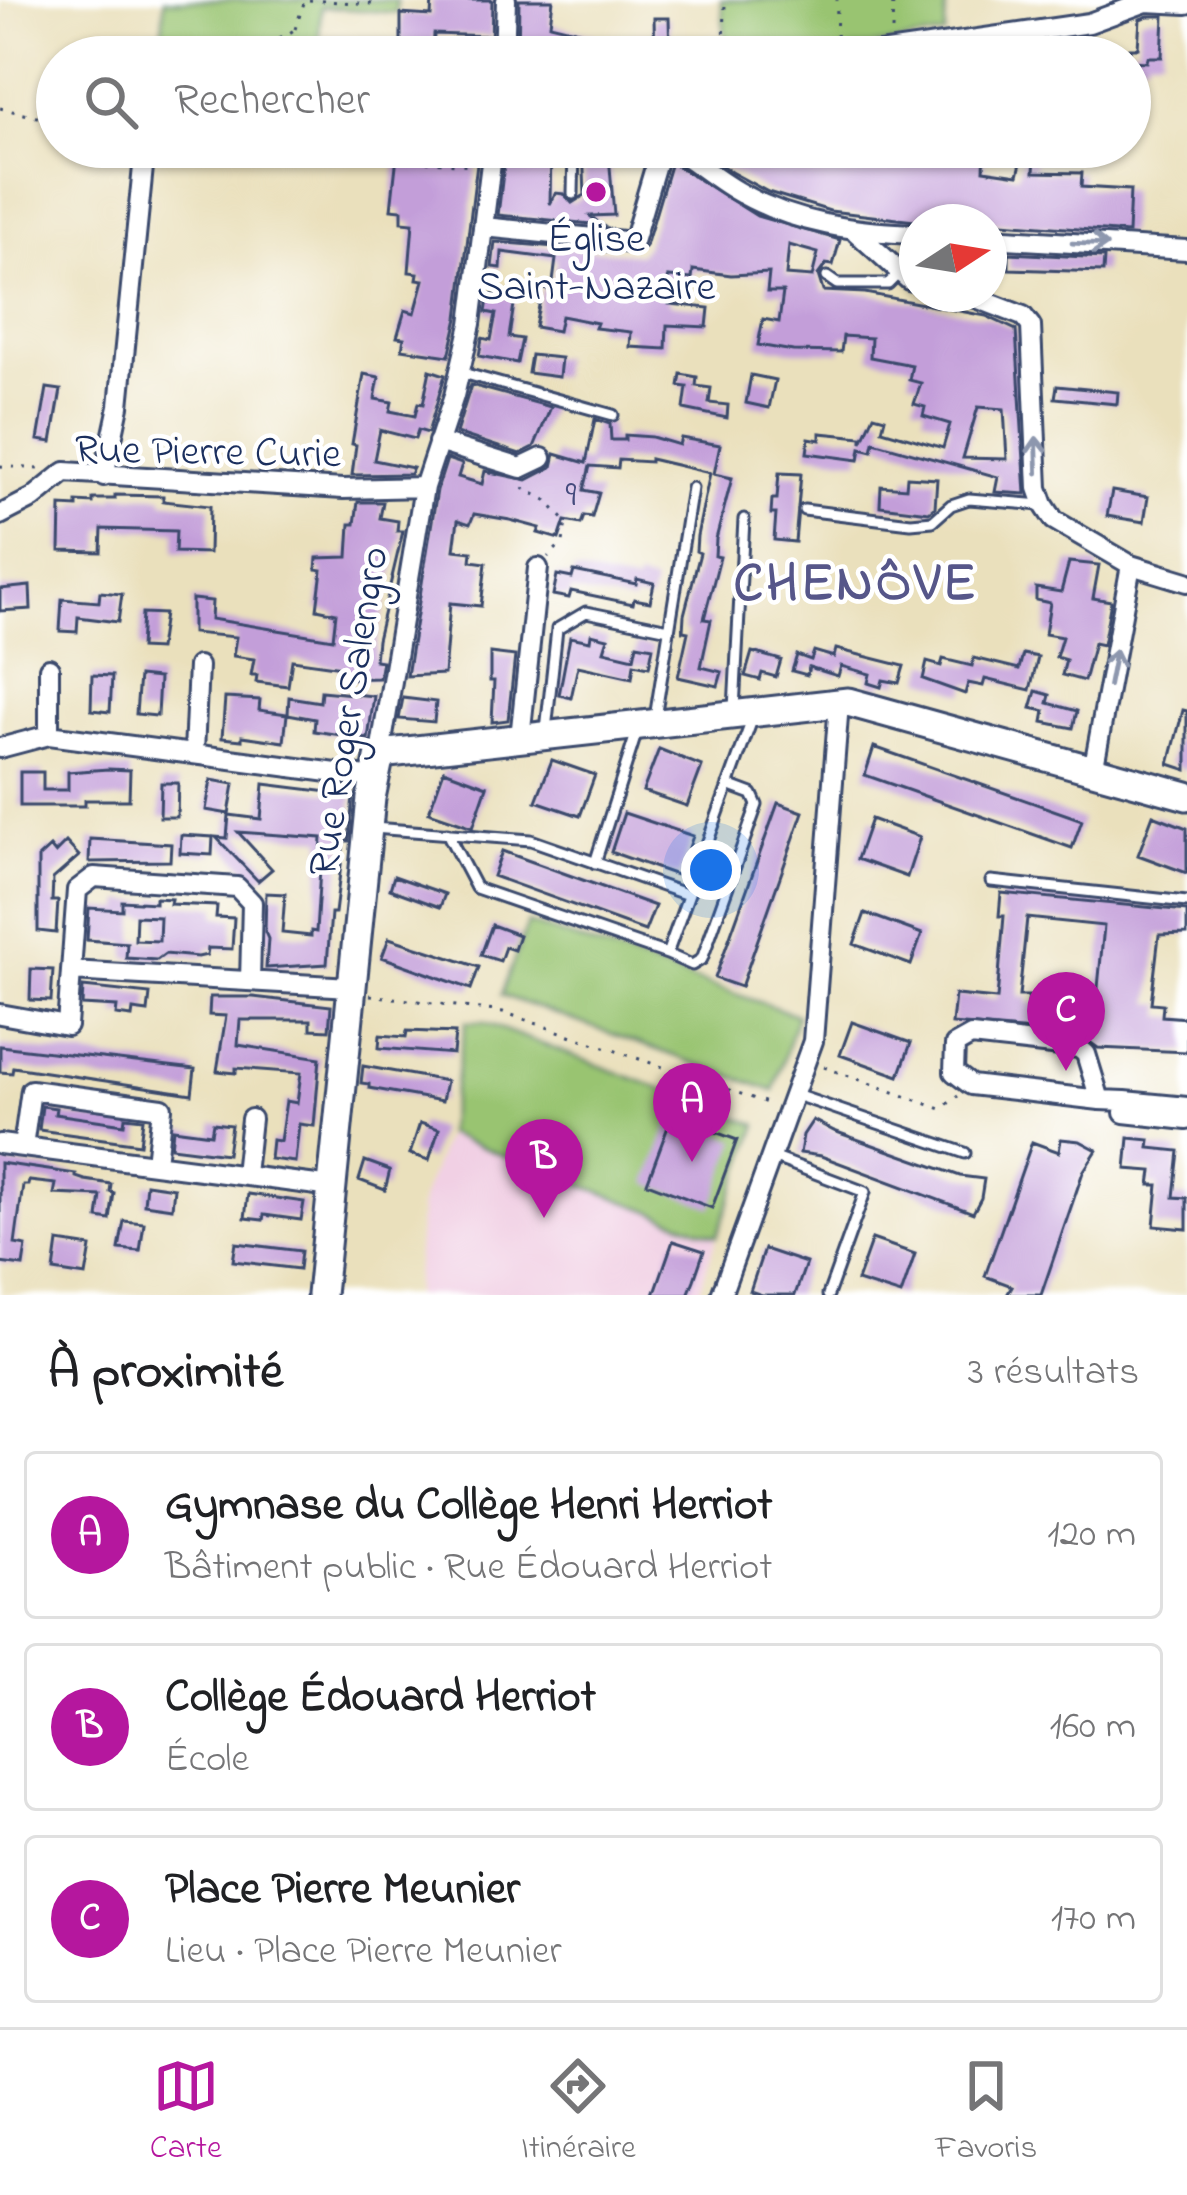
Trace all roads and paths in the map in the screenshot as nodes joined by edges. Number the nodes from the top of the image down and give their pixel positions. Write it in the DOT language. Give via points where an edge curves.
graph roads {
  1 [pos="307,0"];
  2 [pos="506,0"];
  3 [pos="725,0"];
  4 [pos="837,0"];
  5 [pos="893,0"];
  6 [pos="373,4"];
  7 [pos="1187,4"];
  8 [pos="294,31"];
  9 [pos="286,36"];
  10 [pos="294,36"];
  11 [pos="505,36"];
  12 [pos="724,36"];
  13 [pos="836,36"];
  14 [pos="892,36"];
  15 [pos="998,36"];
  16 [pos="0,108"];
  17 [pos="36,117"];
  18 [pos="143,168"];
  19 [pos="491,168"];
  20 [pos="574,168"];
  21 [pos="655,168"];
  22 [pos="703,168"];
  23 [pos="573,194"];
  24 [pos="484,227"];
  25 [pos="856,232"];
  26 [pos="899,234"];
  27 [pos="1007,239"];
  28 [pos="1187,250"];
  29 [pos="899,269"];
  30 [pos="827,277"];
  31 [pos="899,280"];
  32 [pos="1007,309"];
  33 [pos="459,372"];
  34 [pos="613,415"];
  35 [pos="438,442"];
  36 [pos="542,458"];
  37 [pos="0,466"];
  38 [pos="521,468"];
  39 [pos="65,472"];
  40 [pos="104,476"];
  41 [pos="424,487"];
  42 [pos="692,488"];
  43 [pos="1044,505"];
  44 [pos="804,510"];
  45 [pos="0,515"];
  46 [pos="744,519"];
  47 [pos="1131,565"];
  48 [pos="538,568"];
  49 [pos="1187,581"];
  50 [pos="669,629"];
  51 [pos="198,666"];
  52 [pos="49,668"];
  53 [pos="838,703"];
  54 [pos="744,713"];
  55 [pos="647,724"];
  56 [pos="49,735"];
  57 [pos="533,737"];
  58 [pos="0,748"];
  59 [pos="194,752"];
  60 [pos="377,766"];
  61 [pos="1093,771"];
  62 [pos="728,784"];
  63 [pos="1187,796"];
  64 [pos="368,827"];
  65 [pos="447,833"];
  66 [pos="595,862"];
  67 [pos="991,881"];
  68 [pos="688,896"];
  69 [pos="1187,902"];
  70 [pos="667,954"];
  71 [pos="71,970"];
  72 [pos="250,981"];
  73 [pos="351,990"];
  74 [pos="0,1014"];
  75 [pos="806,1060"];
  76 [pos="971,1085"];
  77 [pos="1100,1100"];
  78 [pos="1125,1101"];
  79 [pos="790,1102"];
  80 [pos="1187,1107"];
  81 [pos="250,1119"];
  82 [pos="1187,1120"];
  83 [pos="0,1144"];
  84 [pos="23,1147"];
  85 [pos="965,1154"];
  86 [pos="770,1156"];
  87 [pos="156,1163"];
  88 [pos="245,1174"];
  89 [pos="332,1187"];
  90 [pos="321,1295"];
  91 [pos="721,1295"];
  92 [pos="827,1295"];
  1 -- 6 [label="path"];
  1 -- 8 [label="path"];
  2 -- 11 [label="street"];
  3 -- 12 [label="path"];
  4 -- 13 [label="path"];
  5 -- 14 [label="path"];
  7 -- 15 [label="street" via="1145,2 1089,23"];
  8 -- 9 [label="path"];
  8 -- 10 [label="path"];
  16 -- 17 [label="path"];
  18 -- 40 [label="street" via="119,406"];
  19 -- 24 [label="street, Rue Roger Salengro"];
  20 -- 23 [label="lane"];
  21 -- 24 [label="street" via="633,242"];
  22 -- 25 [label="street" via="745,196"];
  24 -- 33 [label="street, Rue Roger Salengro"];
  25 -- 26 [label="street"];
  25 -- 29 [label="street"];
  27 -- 28 [label="street, one-way"];
  30 -- 31 [label="lane" via="838,284"];
  43 -- 32 [label="street, one-way" via="1031,326"];
  33 -- 34 [label="lane"];
  33 -- 35 [label="street, Rue Roger Salengro"];
  35 -- 38 [label="street"];
  35 -- 41 [label="street, Rue Roger Salengro"];
  36 -- 38 [label="street"];
  37 -- 39 [label="path"];
  38 -- 48 [label="path" via="523,490 566,522 562,542"];
  39 -- 40 [label="street, Rue Pierre Curie"];
  39 -- 45 [label="street, Rue Pierre Curie"];
  40 -- 41 [label="street, Rue Pierre Curie"];
  41 -- 60 [label="street, Rue Roger Salengro"];
  42 -- 50 [label="lane"];
  43 -- 44 [label="lane" via="969,499 933,521 911,523"];
  43 -- 47 [label="street" via="1054,520"];
  46 -- 54 [label="lane"];
  47 -- 49 [label="street"];
  61 -- 47 [label="street, one-way"];
  48 -- 57 [label="street"];
  50 -- 55 [label="lane"];
  50 -- 57 [label="lane" via="586,612 556,629"];
  51 -- 59 [label="street"];
  52 -- 56 [label="street"];
  53 -- 54 [label="street"];
  53 -- 61 [label="street"];
  53 -- 75 [label="street"];
  54 -- 55 [label="street"];
  54 -- 62 [label="lane"];
  55 -- 57 [label="street"];
  55 -- 66 [label="lane"];
  56 -- 58 [label="street"];
  56 -- 59 [label="street"];
  57 -- 60 [label="street"];
  59 -- 60 [label="street"];
  60 -- 64 [label="street, Rue Roger Salengro"];
  61 -- 63 [label="street"];
  62 -- 68 [label="lane"];
  62 -- 70 [label="lane" via="757,805 710,937 692,965"];
  64 -- 65 [label="lane"];
  64 -- 73 [label="street, Rue Roger Salengro"];
  65 -- 66 [label="lane" via="530,840"];
  65 -- 70 [label="lane" via="476,888"];
  66 -- 68 [label="lane"];
  67 -- 69 [label="lane"];
  68 -- 70 [label="lane"];
  71 -- 72 [label="street"];
  71 -- 72 [label="street" via="77,890 94,877 238,887 252,903"];
  71 -- 74 [label="street" via="67,1026"];
  72 -- 73 [label="street"];
  73 -- 79 [label="path" via="503,1012"];
  73 -- 89 [label="street, Rue Roger Salengro"];
  75 -- 76 [label="path" via="941,1109"];
  75 -- 79 [label="street"];
  76 -- 77 [label="street"];
  76 -- 77 [label="street" via="952,1066 955,1045 971,1036 1079,1048"];
  77 -- 78 [label="street"];
  78 -- 80 [label="street"];
  78 -- 82 [label="street" via="1124,1113"];
  79 -- 85 [label="lane"];
  79 -- 86 [label="street"];
  81 -- 88 [label="street"];
  83 -- 84 [label="street"];
  84 -- 87 [label="street"];
  84 -- 87 [label="street" via="31,1090 162,1108"];
  86 -- 91 [label="street"];
  86 -- 92 [label="lane" via="865,1192"];
  87 -- 88 [label="street"];
  88 -- 89 [label="street"];
  89 -- 90 [label="street, Rue Roger Salengro"];
}
